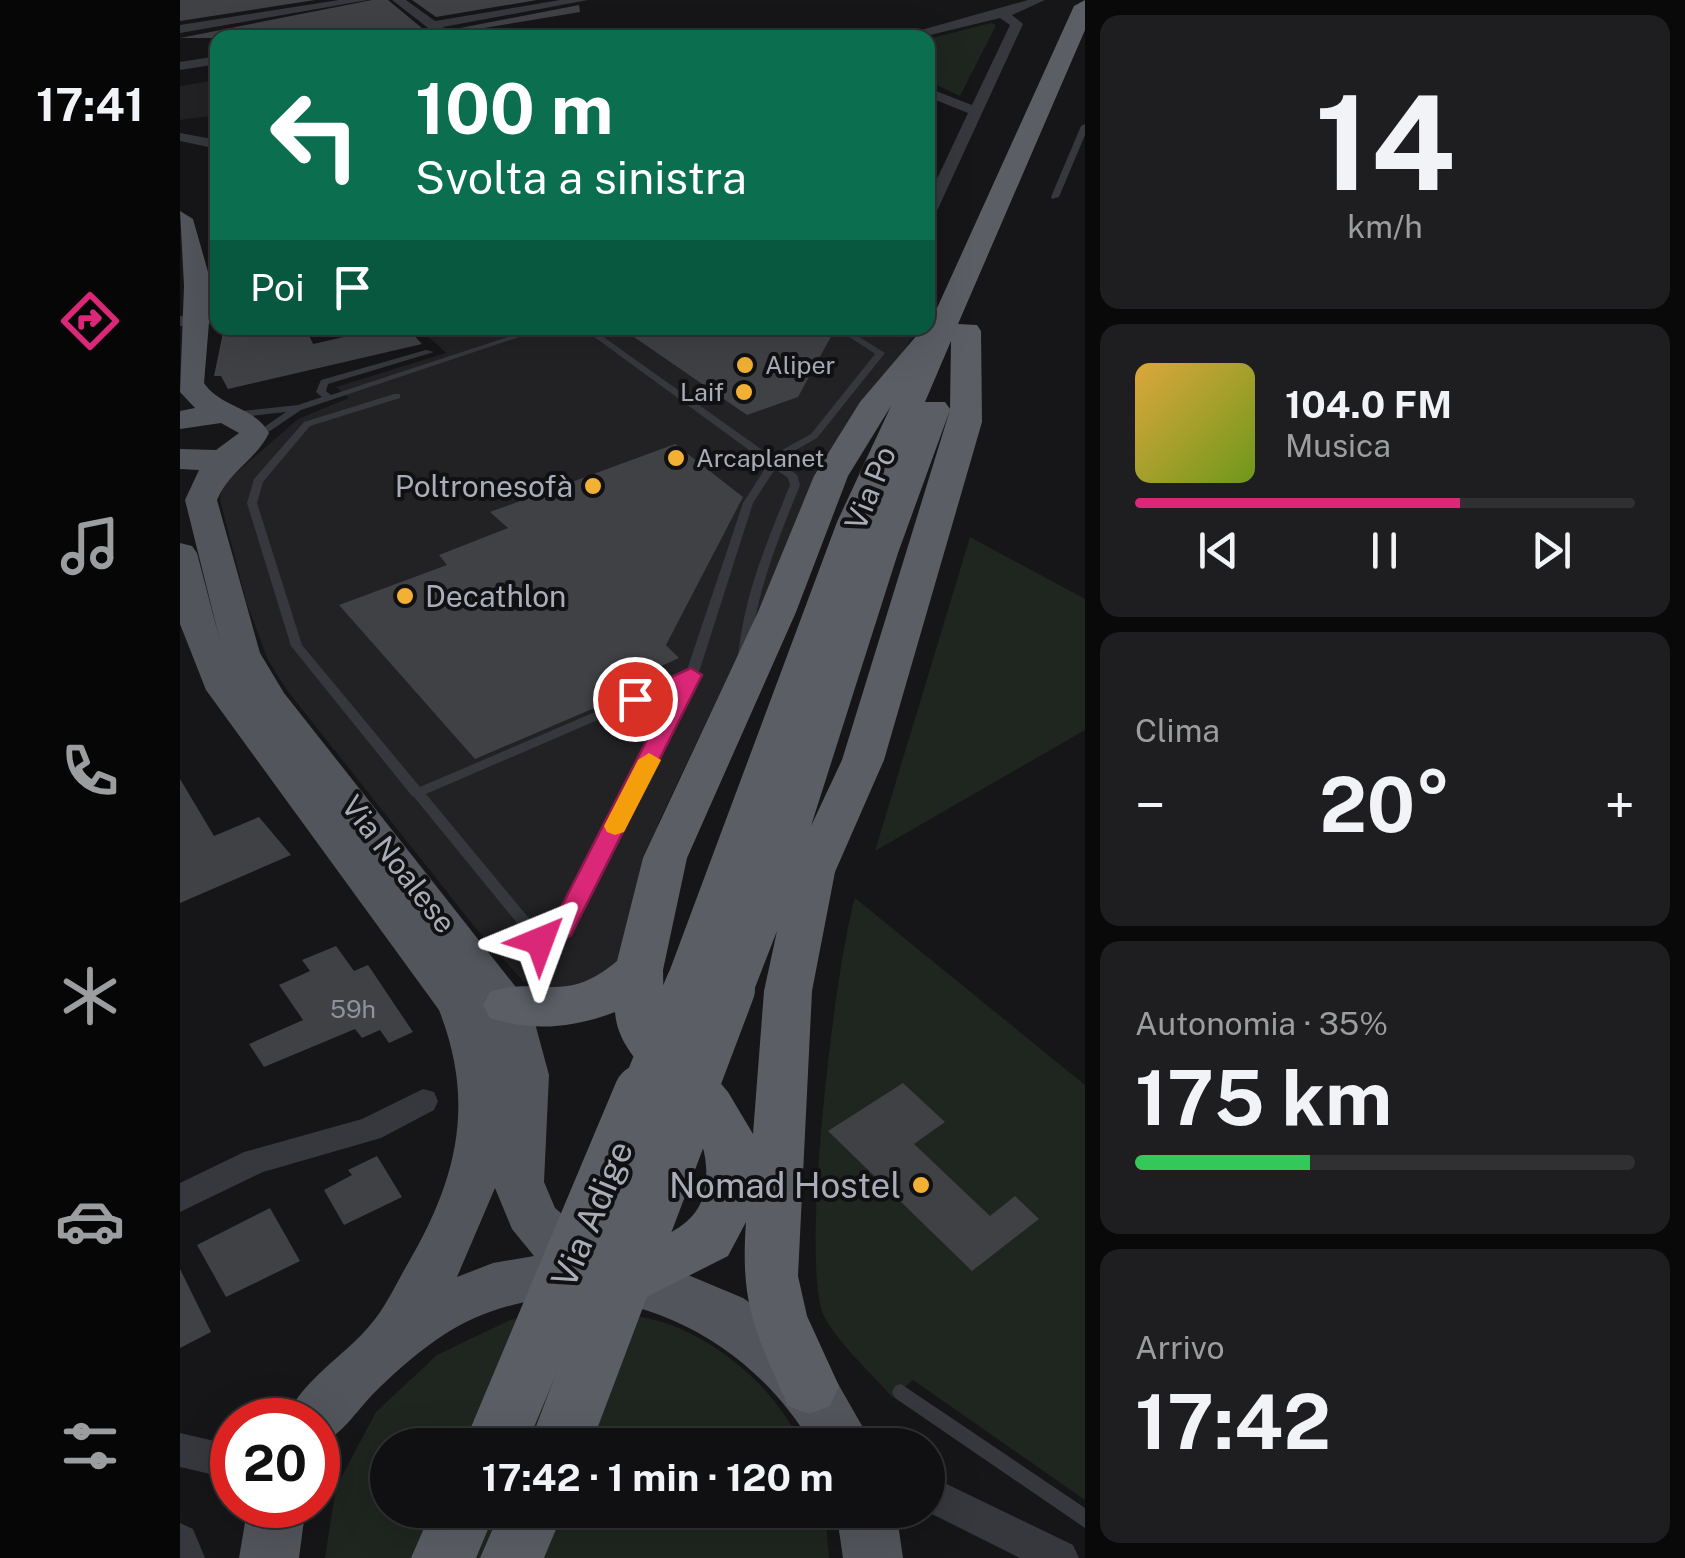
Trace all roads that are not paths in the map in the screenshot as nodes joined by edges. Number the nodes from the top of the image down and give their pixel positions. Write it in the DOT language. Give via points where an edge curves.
graph roads {
  1 [pos="362,0"];
  2 [pos="398,0"];
  3 [pos="582,0"];
  4 [pos="1039,0"];
  5 [pos="1085,6"];
  6 [pos="1002,14"];
  7 [pos="433,25"];
  8 [pos="180,29"];
  9 [pos="440,30"];
  10 [pos="933,30"];
  11 [pos="1085,51"];
  12 [pos="210,61"];
  13 [pos="180,66"];
  14 [pos="935,95"];
  15 [pos="977,111"];
  16 [pos="1085,126"];
  17 [pos="181,140"];
  18 [pos="210,144"];
  19 [pos="1055,197"];
  20 [pos="935,198"];
  21 [pos="180,218"];
  22 [pos="194,316"];
  23 [pos="953,329"];
  24 [pos="519,335"];
  25 [pos="596,335"];
  26 [pos="855,335"];
  27 [pos="430,352"];
  28 [pos="371,381"];
  29 [pos="328,398"];
  30 [pos="299,408"];
  31 [pos="180,420"];
  32 [pos="236,430"];
  33 [pos="180,459"];
  34 [pos="773,463"];
  35 [pos="180,553"];
  36 [pos="691,675"];
  37 [pos="743,690"];
  38 [pos="416,793"];
  39 [pos="687,981"];
  40 [pos="507,1005"];
  41 [pos="423,1101"];
  42 [pos="180,1198"];
  43 [pos="614,1278"];
  44 [pos="393,1338"];
  45 [pos="901,1392"];
  46 [pos="334,1398"];
  47 [pos="837,1425"];
  48 [pos="501,1428"];
  49 [pos="565,1428"];
  50 [pos="180,1450"];
  51 [pos="210,1457"];
  52 [pos="945,1501"];
  53 [pos="1085,1519"];
  54 [pos="273,1528"];
  55 [pos="457,1528"];
  56 [pos="525,1528"];
  57 [pos="869,1528"];
  58 [pos="180,1542"];
  59 [pos="186,1558"];
  60 [pos="268,1558"];
  61 [pos="443,1558"];
  62 [pos="512,1558"];
  63 [pos="873,1558"];
  64 [pos="1060,1558"];
  1 -- 8 [label="street"];
  2 -- 7 [label="street"];
  3 -- 7 [label="street"];
  4 -- 6 [label="street"];
  5 -- 23 [label="highway, Via Po" via="986,234"];
  6 -- 10 [label="street"];
  6 -- 15 [label="street" via="1017,24"];
  7 -- 9 [label="street"];
  11 -- 23 [label="highway, Via Po"];
  12 -- 13 [label="street"];
  14 -- 15 [label="street"];
  15 -- 20 [label="street"];
  16 -- 19 [label="lane"];
  17 -- 18 [label="street"];
  21 -- 22 [label="main road" via="196,266"];
  22 -- 32 [label="main road" via="189,383"];
  23 -- 37 [label="highway" via="872,408 830,476"];
  23 -- 39 [label="highway, Via Po" via="783,854"];
  23 -- 47 [label="highway" via="966,422 862,760 812,872 788,991 770,1276 778,1316"];
  24 -- 28 [label="lane"];
  25 -- 34 [label="lane"];
  26 -- 34 [label="lane" via="880,353 814,436"];
  27 -- 29 [label="lane" via="324,382 320,392"];
  28 -- 29 [label="lane"];
  28 -- 38 [label="lane" via="397,396 308,424 258,481 252,502 296,646"];
  29 -- 30 [label="lane"];
  30 -- 32 [label="lane"];
  30 -- 32 [label="lane"];
  31 -- 32 [label="main road"];
  32 -- 33 [label="main road" via="208,461"];
  32 -- 40 [label="main road, Via Noalese" via="200,500 242,653 269,699"];
  34 -- 36 [label="lane" via="736,530"];
  34 -- 37 [label="lane" via="789,471 795,485 752,596"];
  35 -- 44 [label="main road, Via Noalese" via="202,640 226,690 440,977 474,1043 483,1110 472,1190 450,1242"];
  36 -- 38 [label="lane"];
  36 -- 38 [label="lane" via="562,929 540,941"];
  37 -- 39 [label="highway" via="670,845"];
  39 -- 40 [label="highway" via="623,986 593,1003 535,1010"];
  39 -- 43 [label="highway" via="639,1018 734,1147 731,1198 708,1239"];
  39 -- 48 [label="highway, Via Adige, bridge"];
  39 -- 49 [label="highway, Via Adige, bridge"];
  40 -- 43 [label="main road, Via Noalese" via="524,1056 522,1200 561,1250"];
  41 -- 42 [label="street" via="370,1128 255,1161"];
  43 -- 44 [label="main road, Via Noalese" via="543,1277 491,1288 440,1308"];
  43 -- 47 [label="main road, Via Noalese" via="682,1294 728,1316 772,1348"];
  44 -- 46 [label="main road, Via Noalese"];
  45 -- 53 [label="lane"];
  50 -- 51 [label="street"];
  52 -- 64 [label="street"];
  54 -- 60 [label="main road"];
  55 -- 61 [label="highway"];
  56 -- 62 [label="highway"];
  57 -- 63 [label="main road"];
  58 -- 59 [label="street"];
}
